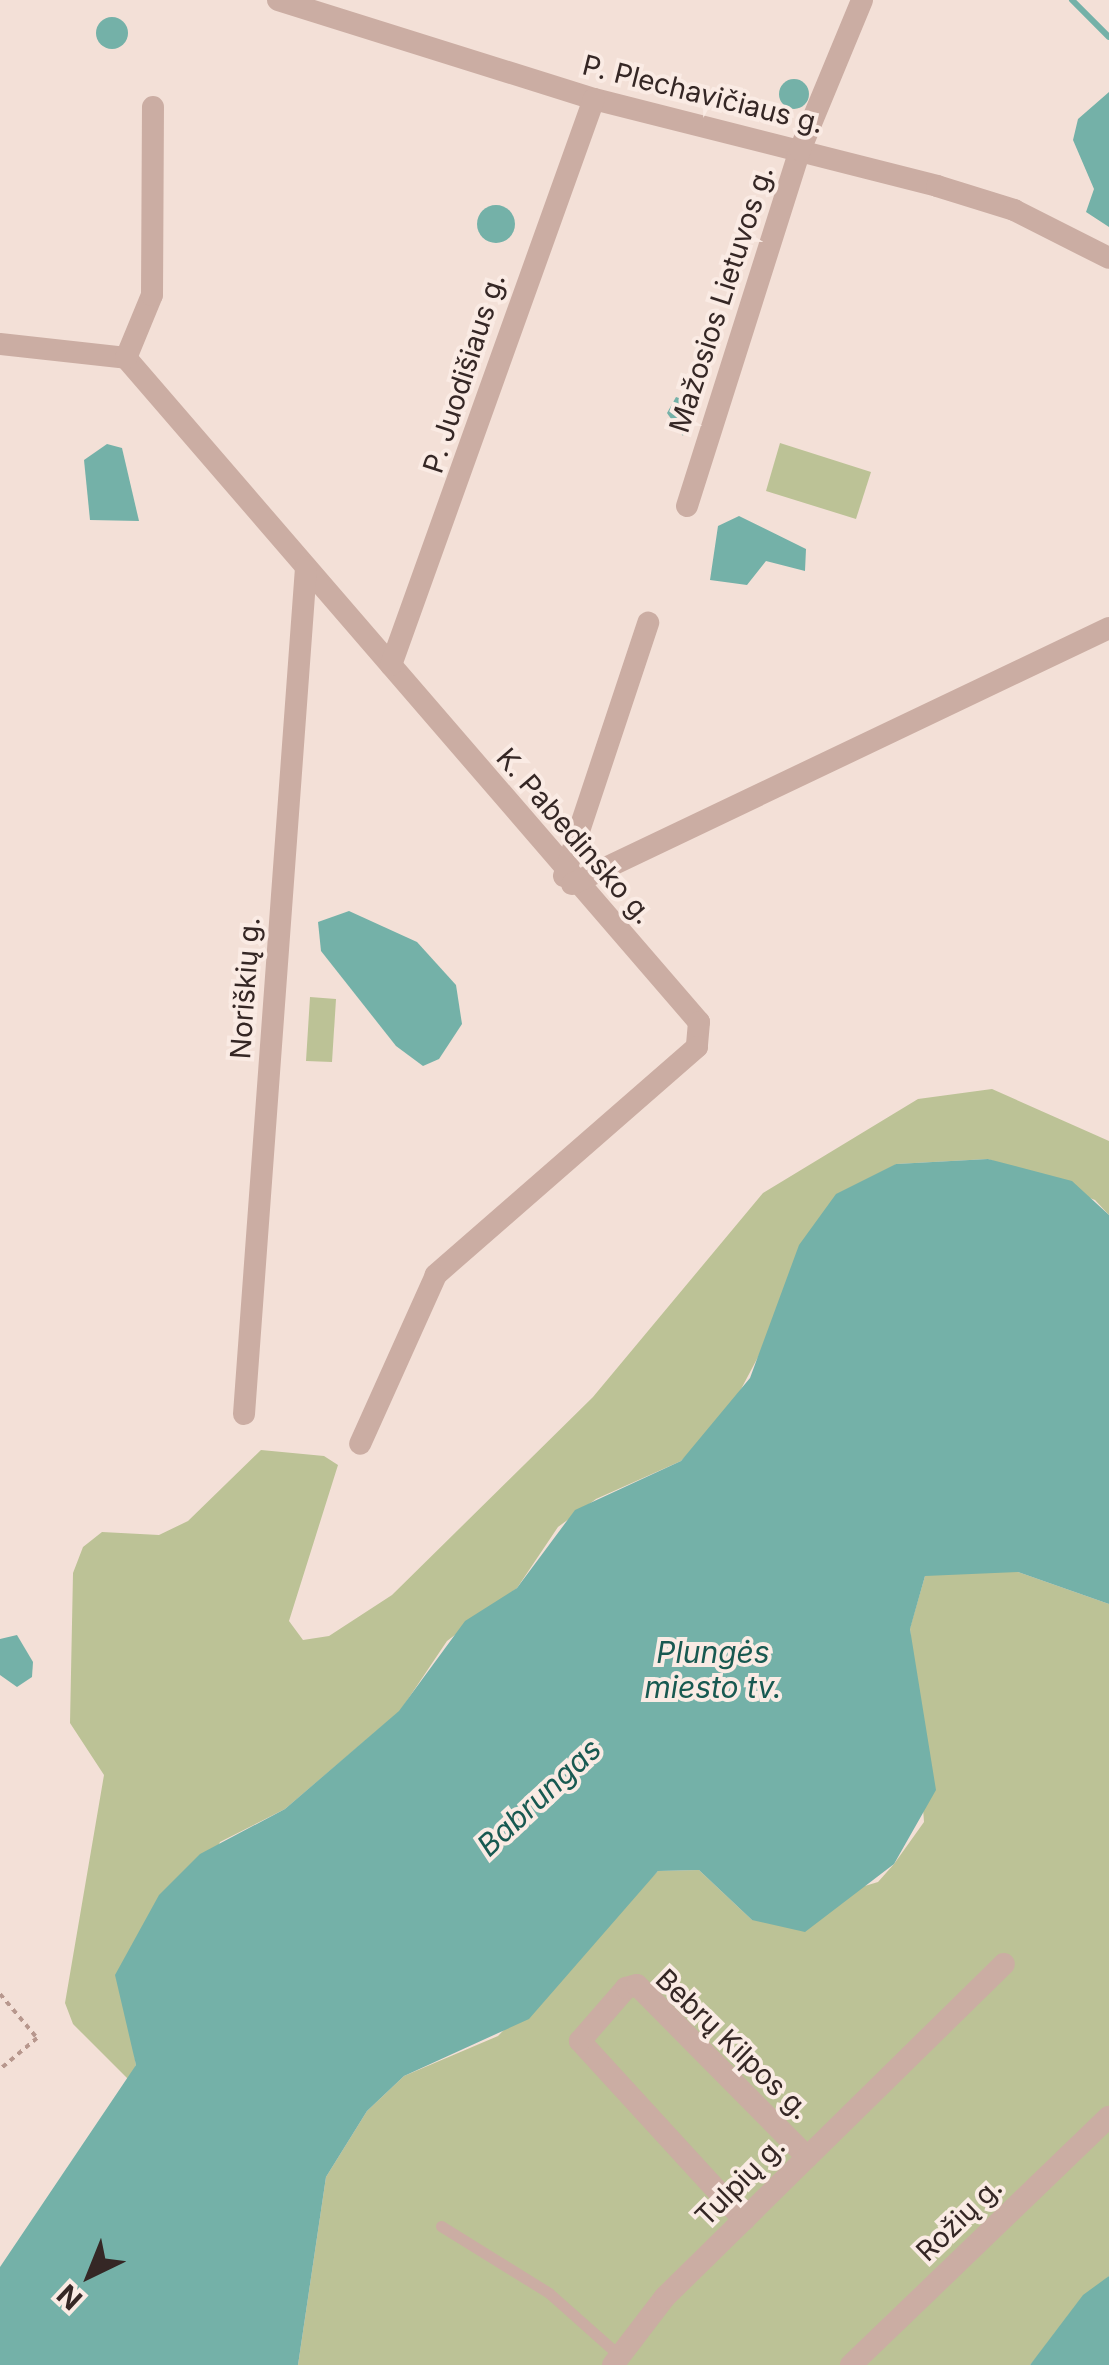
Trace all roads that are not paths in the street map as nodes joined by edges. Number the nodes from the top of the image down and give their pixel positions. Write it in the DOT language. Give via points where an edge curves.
graph roads {
  1 [pos="278,0"];
  2 [pos="341,0"];
  3 [pos="862,0"];
  4 [pos="321,15"];
  5 [pos="594,99"];
  6 [pos="153,107"];
  7 [pos="800,150"];
  8 [pos="1109,258"];
  9 [pos="0,344"];
  10 [pos="126,358"];
  11 [pos="687,506"];
  12 [pos="306,567"];
  13 [pos="648,623"];
  14 [pos="1109,628"];
  15 [pos="392,665"];
  16 [pos="568,880"];
  17 [pos="244,1414"];
  18 [pos="360,1444"];
  19 [pos="1004,1964"];
  20 [pos="1109,2117"];
  21 [pos="807,2157"];
  22 [pos="744,2220"];
  23 [pos="441,2226"];
  24 [pos="615,2362"];
  25 [pos="851,2365"];
  1 -- 4 [label="street, P. Plechavičiaus g."];
  2 -- 4 [label="street"];
  3 -- 7 [label="street, Mažosios Lietuvos g."];
  4 -- 5 [label="street, P. Plechavičiaus g."];
  5 -- 7 [label="street, P. Plechavičiaus g."];
  5 -- 15 [label="street, P. Juodišiaus g."];
  6 -- 10 [label="street" via="152,296"];
  7 -- 8 [label="street, P. Plechavičiaus g." via="1014,210"];
  7 -- 11 [label="street, Mažosios Lietuvos g."];
  9 -- 10 [label="street"];
  10 -- 12 [label="street, K. Pabedinsko g."];
  12 -- 15 [label="street, K. Pabedinsko g."];
  12 -- 17 [label="street, Noriškių g."];
  13 -- 16 [label="street"];
  14 -- 16 [label="street"];
  15 -- 16 [label="street, K. Pabedinsko g."];
  16 -- 18 [label="street, K. Pabedinsko g." via="703,1033 589,1149 436,1275"];
  19 -- 21 [label="street, Tulpių g."];
  20 -- 25 [label="street, Rožių g."];
  21 -- 22 [label="street, Tulpių g."];
  21 -- 22 [label="street, Bebrų Kilpos g." via="637,1985 626,1988 580,2042"];
  22 -- 24 [label="street, Tulpių g."];
  23 -- 24 [label="lane" via="549,2293"];
}
